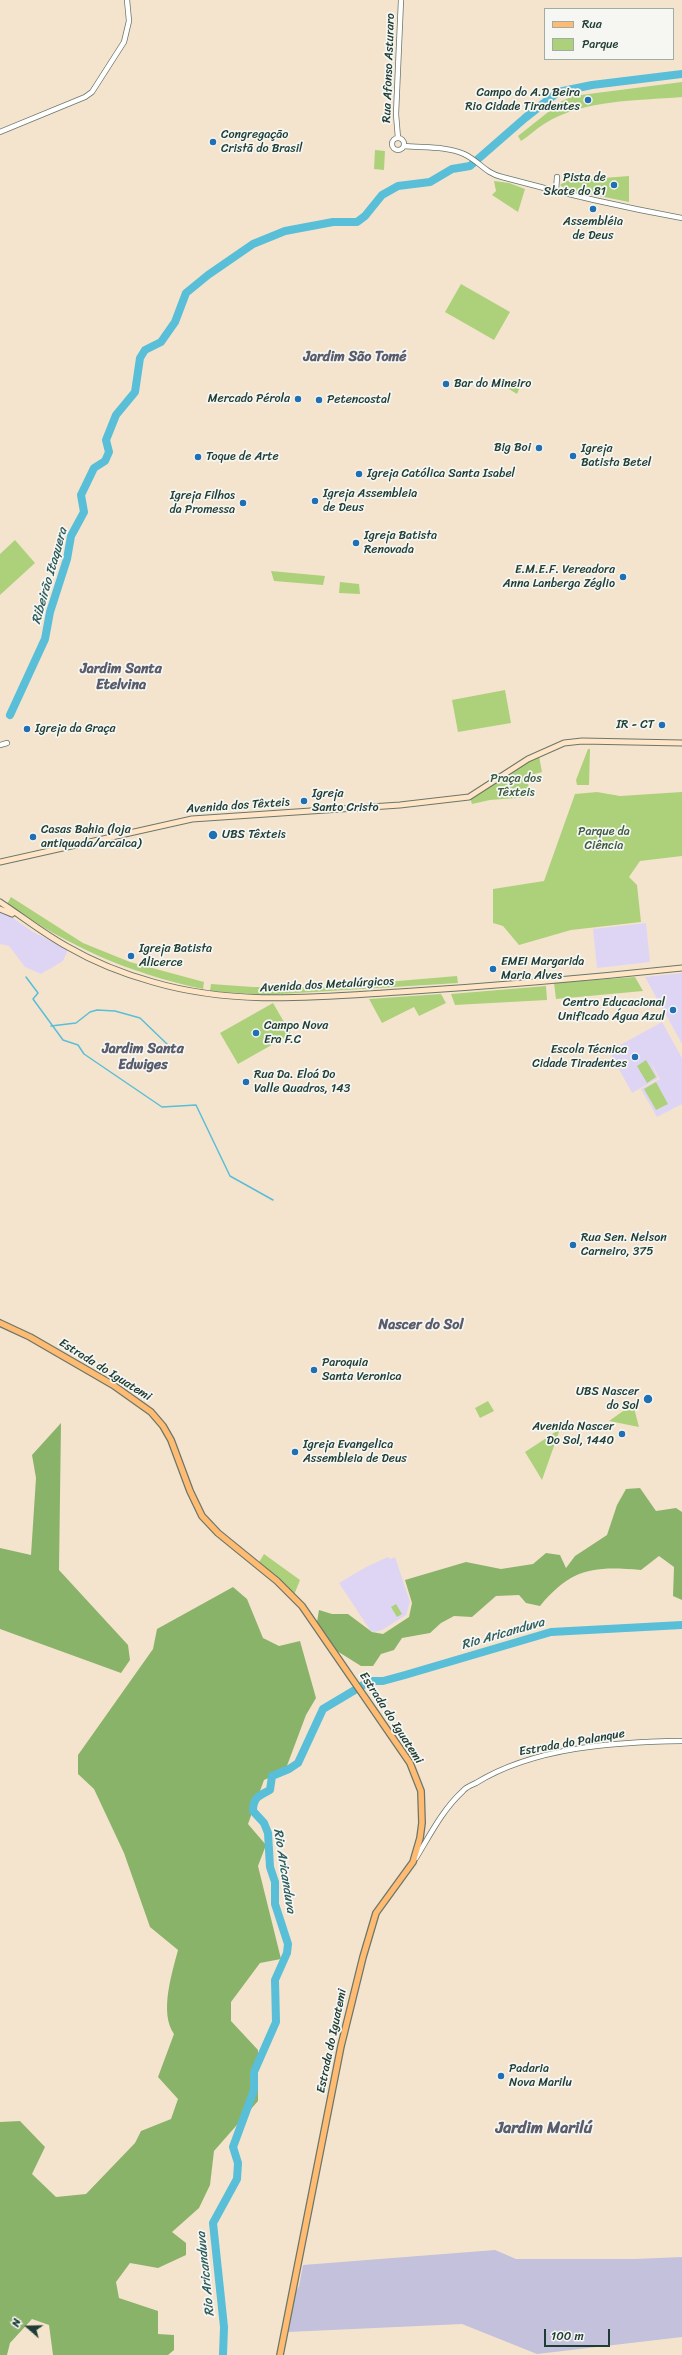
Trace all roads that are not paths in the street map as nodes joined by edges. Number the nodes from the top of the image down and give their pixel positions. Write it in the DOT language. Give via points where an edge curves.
graph roads {
  1 [pos="127,0"];
  2 [pos="401,0"];
  3 [pos="0,132"];
  4 [pos="398,138"];
  5 [pos="404,146"];
  6 [pos="557,177"];
  7 [pos="556,191"];
  8 [pos="682,218"];
  9 [pos="7,743"];
  10 [pos="682,743"];
  11 [pos="0,745"];
  12 [pos="0,862"];
  13 [pos="0,902"];
  14 [pos="0,909"];
  15 [pos="21,918"];
  16 [pos="682,968"];
  17 [pos="0,1323"];
  18 [pos="682,1741"];
  19 [pos="413,1862"];
  20 [pos="280,2355"];
  1 -- 3 [label="street" via="129,21 124,42 92,92"];
  2 -- 4 [label="street, Rua Afonso Asturaro" via="396,114"];
  4 -- 5 [label="street, Rua Afonso Asturaro" via="403,140"];
  4 -- 5 [label="street, Rua Afonso Asturaro" via="392,142 393,148 399,150"];
  5 -- 7 [label="street" via="462,153 491,174"];
  6 -- 7 [label="street"];
  7 -- 8 [label="street"];
  9 -- 11 [label="street"];
  10 -- 12 [label="main road, Avenida dos Têxteis" via="564,743 528,759 469,797 400,805 192,819"];
  13 -- 15 [label="main road, Avenida dos Metalúrgicos"];
  14 -- 15 [label="main road, Avenida dos Metalúrgicos"];
  15 -- 16 [label="main road, Avenida dos Metalúrgicos" via="68,947 126,974 188,990 244,998 276,999 432,990"];
  17 -- 19 [label="main road, Estrada do Iguatemi" via="30,1337 113,1385 151,1412 171,1440 202,1516 294,1597 318,1627 410,1763 419,1784 422,1828"];
  18 -- 19 [label="street, Estrada do Palanque" via="617,1744 539,1757 492,1772 464,1790 450,1806"];
  19 -- 20 [label="main road, Estrada do Iguatemi" via="380,1906 363,1957 324,2128"];
}
